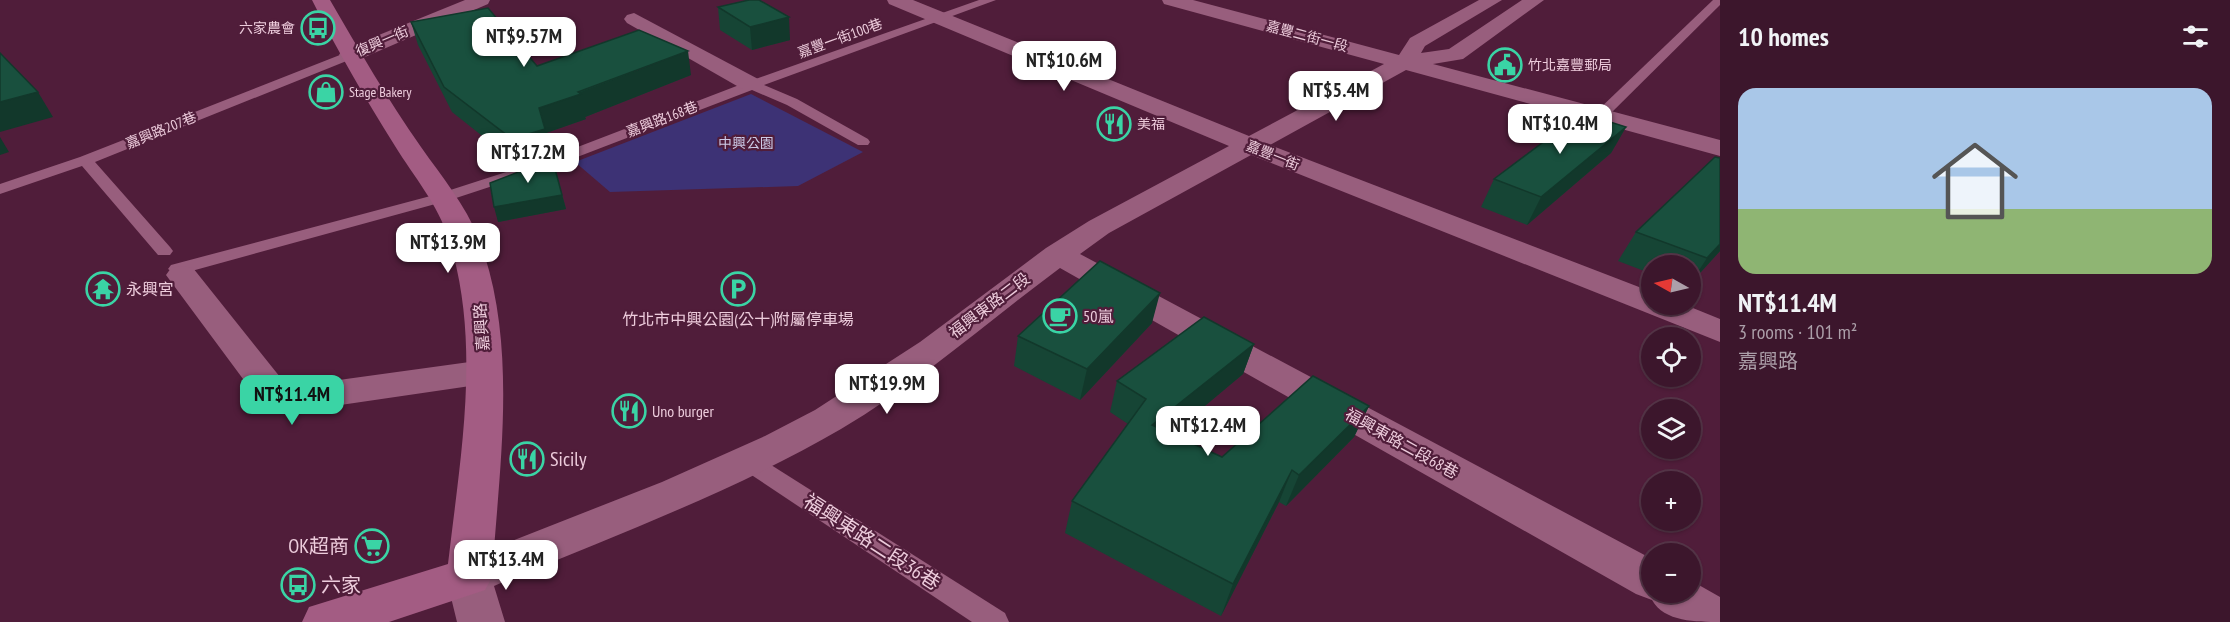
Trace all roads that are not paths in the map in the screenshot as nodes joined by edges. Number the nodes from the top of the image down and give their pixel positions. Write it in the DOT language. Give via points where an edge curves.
graph roads {
  1 [pos="321,0"];
  2 [pos="481,0"];
  3 [pos="896,0"];
  4 [pos="990,0"];
  5 [pos="1171,0"];
  6 [pos="1493,0"];
  7 [pos="1536,0"];
  8 [pos="1719,0"];
  9 [pos="937,18"];
  10 [pos="634,19"];
  11 [pos="350,55"];
  12 [pos="1405,62"];
  13 [pos="752,85"];
  14 [pos="1600,116"];
  15 [pos="864,142"];
  16 [pos="1248,145"];
  17 [pos="1720,148"];
  18 [pos="85,160"];
  19 [pos="0,189"];
  20 [pos="444,197"];
  21 [pos="1057,254"];
  22 [pos="174,265"];
  23 [pos="1641,300"];
  24 [pos="1680,315"];
  25 [pos="1720,331"];
  26 [pos="484,372"];
  27 [pos="749,462"];
  28 [pos="1641,575"];
  29 [pos="469,576"];
  30 [pos="1690,603"];
  31 [pos="1720,621"];
  32 [pos="326,622"];
  33 [pos="481,622"];
  34 [pos="994,622"];
  1 -- 11 [label="street, 嘉興路"];
  2 -- 11 [label="street, 復興一街"];
  3 -- 9 [label="street, 嘉豐一街"];
  4 -- 9 [label="lane, 嘉豐一街100巷"];
  5 -- 12 [label="street, 嘉豐二街一段"];
  6 -- 12 [label="street, 福興東路二段" via="1417,42"];
  7 -- 12 [label="street, 福興東路二段" via="1455,54"];
  8 -- 14 [label="lane"];
  9 -- 13 [label="lane, 嘉豐一街100巷"];
  9 -- 16 [label="street, 嘉豐一街"];
  10 -- 13 [label="street"];
  11 -- 18 [label="lane, 嘉興路207巷"];
  11 -- 20 [label="street, 嘉興路"];
  12 -- 14 [label="street, 嘉豐二街一段"];
  12 -- 16 [label="street, 福興東路二段"];
  13 -- 15 [label="lane"];
  13 -- 20 [label="lane, 嘉興路168巷" via="554,161"];
  14 -- 17 [label="street, 嘉豐二街一段"];
  16 -- 21 [label="street, 福興東路二段"];
  16 -- 23 [label="street, 嘉豐一街"];
  18 -- 19 [label="lane, 嘉興路207巷"];
  18 -- 22 [label="lane"];
  20 -- 22 [label="lane, 嘉興路168巷"];
  20 -- 26 [label="street, 嘉興路" via="477,280"];
  21 -- 27 [label="street, 福興東路二段" via="876,390"];
  21 -- 28 [label="street, 福興東路二段68巷"];
  22 -- 26 [label="street" via="279,401"];
  24 -- 25 [label="street, 嘉豐一街"];
  26 -- 29 [label="street, 嘉興路"];
  27 -- 29 [label="street, 福興東路二段"];
  27 -- 34 [label="lane, 福興東路二段36巷"];
  29 -- 32 [label="street"];
  29 -- 33 [label="street, 嘉興路"];
  30 -- 31 [label="street"];
}
